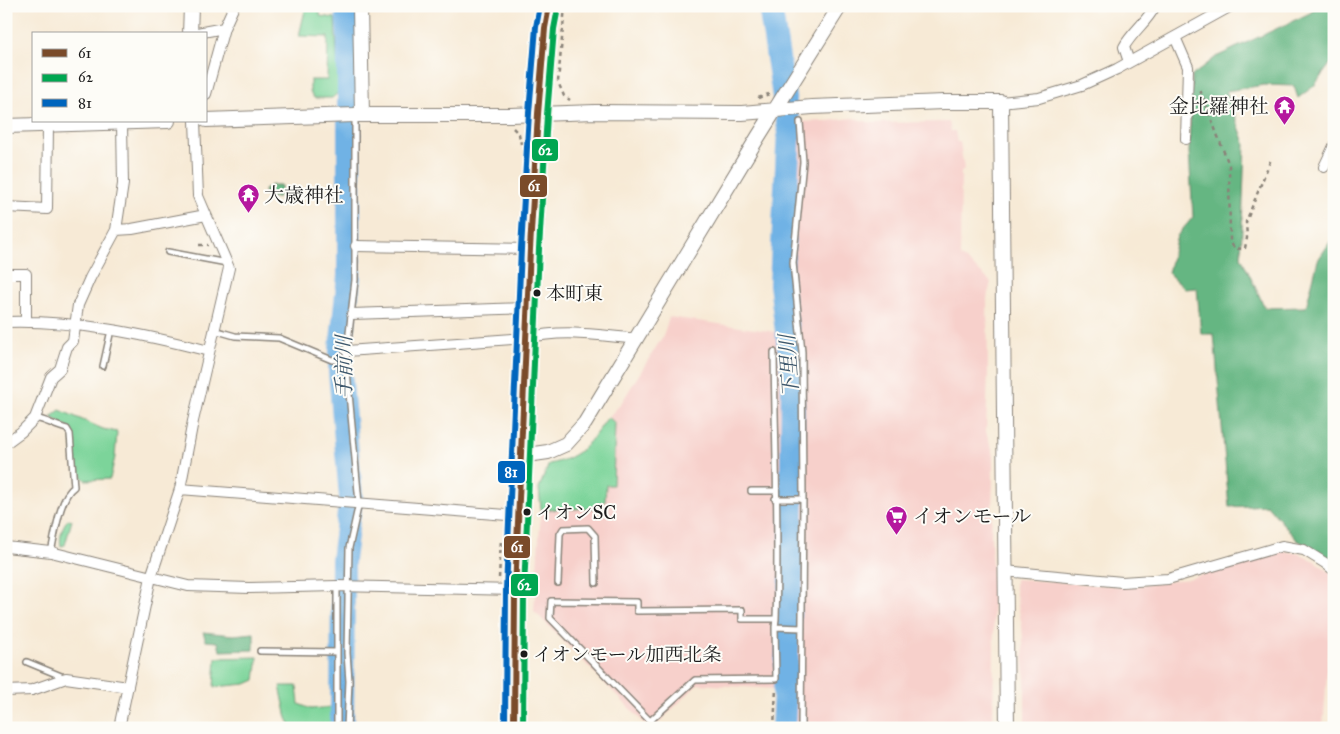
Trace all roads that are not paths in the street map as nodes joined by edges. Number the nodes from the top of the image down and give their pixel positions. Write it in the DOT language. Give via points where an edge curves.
graph roads {
  1 [pos="192,6"];
  2 [pos="234,6"];
  3 [pos="360,6"];
  4 [pos="549,6"];
  5 [pos="840,6"];
  6 [pos="1155,6"];
  7 [pos="1231,6"];
  8 [pos="224,28"];
  9 [pos="191,32"];
  10 [pos="202,32"];
  11 [pos="1175,37"];
  12 [pos="1129,62"];
  13 [pos="208,87"];
  14 [pos="1001,102"];
  15 [pos="775,110"];
  16 [pos="538,114"];
  17 [pos="359,115"];
  18 [pos="208,120"];
  19 [pos="145,122"];
  20 [pos="195,122"];
  21 [pos="800,122"];
  22 [pos="122,123"];
  23 [pos="6,126"];
  24 [pos="48,126"];
  25 [pos="1186,138"];
  26 [pos="1334,146"];
  27 [pos="1324,167"];
  28 [pos="6,207"];
  29 [pos="206,215"];
  30 [pos="116,230"];
  31 [pos="356,246"];
  32 [pos="530,249"];
  33 [pos="168,252"];
  34 [pos="227,263"];
  35 [pos="6,274"];
  36 [pos="527,308"];
  37 [pos="352,314"];
  38 [pos="6,322"];
  39 [pos="26,322"];
  40 [pos="75,326"];
  41 [pos="111,329"];
  42 [pos="214,330"];
  43 [pos="526,338"];
  44 [pos="637,339"];
  45 [pos="209,351"];
  46 [pos="774,352"];
  47 [pos="347,355"];
  48 [pos="104,366"];
  49 [pos="34,418"];
  50 [pos="6,442"];
  51 [pos="520,456"];
  52 [pos="180,489"];
  53 [pos="752,490"];
  54 [pos="776,491"];
  55 [pos="775,499"];
  56 [pos="804,499"];
  57 [pos="359,503"];
  58 [pos="518,516"];
  59 [pos="6,547"];
  60 [pos="51,552"];
  61 [pos="1333,570"];
  62 [pos="1004,571"];
  63 [pos="151,577"];
  64 [pos="596,583"];
  65 [pos="558,584"];
  66 [pos="337,586"];
  67 [pos="350,587"];
  68 [pos="515,590"];
  69 [pos="776,619"];
  70 [pos="776,627"];
  71 [pos="802,628"];
  72 [pos="260,651"];
  73 [pos="336,652"];
  74 [pos="27,662"];
  75 [pos="66,678"];
  76 [pos="128,687"];
  77 [pos="6,691"];
  78 [pos="119,728"];
  79 [pos="337,728"];
  80 [pos="347,728"];
  81 [pos="514,728"];
  82 [pos="801,728"];
  83 [pos="1007,728"];
  1 -- 9 [label="street"];
  2 -- 8 [label="street"];
  3 -- 17 [label="street"];
  4 -- 16 [label="main road"];
  5 -- 15 [label="street"];
  6 -- 12 [label="street" via="1124,47"];
  7 -- 11 [label="street"];
  8 -- 10 [label="street"];
  8 -- 13 [label="street"];
  11 -- 12 [label="street"];
  11 -- 25 [label="street" via="1188,72"];
  12 -- 14 [label="street" via="1064,92"];
  14 -- 15 [label="street" via="812,106"];
  14 -- 62 [label="street"];
  15 -- 16 [label="street"];
  15 -- 44 [label="street"];
  16 -- 17 [label="street"];
  16 -- 32 [label="main road"];
  17 -- 18 [label="street"];
  17 -- 31 [label="lane"];
  19 -- 22 [label="street"];
  20 -- 29 [label="street" via="198,196"];
  21 -- 56 [label="lane" via="803,162 793,263 802,352"];
  22 -- 24 [label="street"];
  22 -- 30 [label="street" via="123,184"];
  23 -- 24 [label="street"];
  24 -- 28 [label="street" via="47,210"];
  26 -- 27 [label="street"];
  29 -- 30 [label="street"];
  29 -- 34 [label="street"];
  30 -- 40 [label="street" via="78,305"];
  31 -- 32 [label="street"];
  31 -- 37 [label="lane"];
  32 -- 36 [label="main road"];
  33 -- 34 [label="lane"];
  34 -- 42 [label="street" via="229,268"];
  35 -- 39 [label="street" via="26,274"];
  36 -- 37 [label="street"];
  36 -- 43 [label="main road"];
  37 -- 47 [label="lane"];
  38 -- 39 [label="street"];
  39 -- 40 [label="street"];
  40 -- 41 [label="street"];
  40 -- 49 [label="street" via="73,340 67,347 60,369 51,377"];
  41 -- 45 [label="street"];
  41 -- 48 [label="lane"];
  42 -- 45 [label="street"];
  42 -- 47 [label="lane" via="235,336 278,338 332,360"];
  43 -- 44 [label="street" via="581,332"];
  43 -- 47 [label="street"];
  43 -- 51 [label="main road"];
  44 -- 51 [label="street" via="585,423 566,444 548,452"];
  45 -- 52 [label="street"];
  46 -- 54 [label="lane"];
  47 -- 57 [label="lane"];
  49 -- 50 [label="street"];
  49 -- 60 [label="lane" via="47,420 67,429 70,434 74,488 69,491 59,517"];
  51 -- 58 [label="main road"];
  52 -- 57 [label="street"];
  52 -- 63 [label="street"];
  53 -- 54 [label="lane"];
  54 -- 55 [label="lane"];
  55 -- 56 [label="lane"];
  55 -- 69 [label="lane"];
  56 -- 71 [label="lane"];
  57 -- 58 [label="street"];
  57 -- 67 [label="lane" via="350,548"];
  58 -- 68 [label="main road"];
  59 -- 60 [label="street"];
  60 -- 63 [label="street"];
  61 -- 62 [label="street" via="1304,550 1282,546 1168,579 1122,582"];
  62 -- 83 [label="street"];
  63 -- 66 [label="street" via="188,586"];
  63 -- 76 [label="street"];
  64 -- 65 [label="lane" via="595,536 588,528 563,529 560,534"];
  66 -- 67 [label="street"];
  66 -- 73 [label="lane"];
  67 -- 68 [label="street"];
  67 -- 80 [label="lane"];
  68 -- 81 [label="main road"];
  69 -- 70 [label="lane"];
  69 -- 70 [label="lane" via="742,619 742,610 637,611 637,602 551,601 550,618 650,721 695,680 776,679"];
  70 -- 71 [label="lane"];
  71 -- 82 [label="lane"];
  72 -- 73 [label="lane"];
  73 -- 79 [label="lane"];
  74 -- 75 [label="lane"];
  75 -- 76 [label="street"];
  75 -- 77 [label="street" via="32,690"];
  76 -- 78 [label="street"];
}
